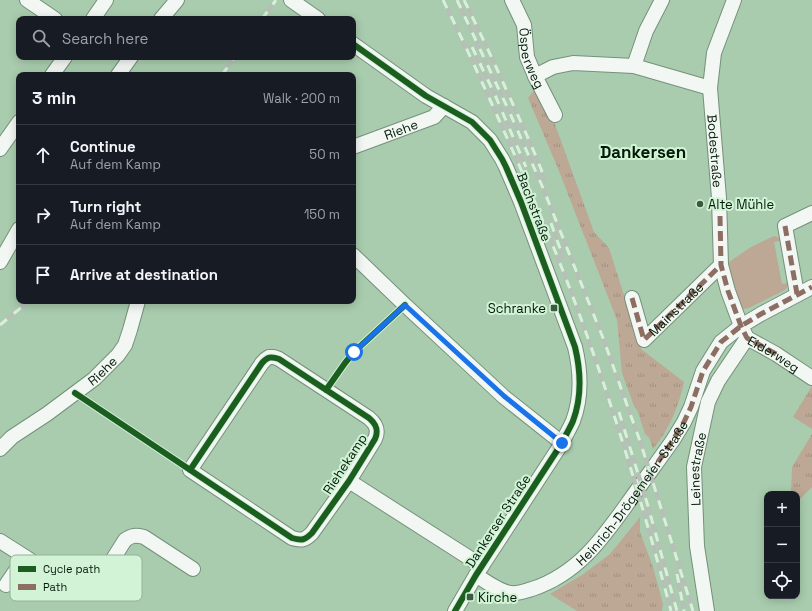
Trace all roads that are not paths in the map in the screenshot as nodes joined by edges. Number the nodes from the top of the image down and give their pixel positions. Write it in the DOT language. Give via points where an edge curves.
graph roads {
  1 [pos="27,0"];
  2 [pos="106,0"];
  3 [pos="177,0"];
  4 [pos="291,0"];
  5 [pos="512,0"];
  6 [pos="662,0"];
  7 [pos="734,0"];
  8 [pos="51,16"];
  9 [pos="99,16"];
  10 [pos="164,16"];
  11 [pos="314,16"];
  12 [pos="356,46"];
  13 [pos="63,60"];
  14 [pos="129,60"];
  15 [pos="634,66"];
  16 [pos="54,72"];
  17 [pos="120,72"];
  18 [pos="535,76"];
  19 [pos="710,88"];
  20 [pos="444,106"];
  21 [pos="555,115"];
  22 [pos="16,125"];
  23 [pos="2,140"];
  24 [pos="356,146"];
  25 [pos="812,213"];
  26 [pos="16,235"];
  27 [pos="356,258"];
  28 [pos="0,262"];
  29 [pos="721,265"];
  30 [pos="812,287"];
  31 [pos="797,294"];
  32 [pos="632,298"];
  33 [pos="137,304"];
  34 [pos="744,332"];
  35 [pos="812,378"];
  36 [pos="562,443"];
  37 [pos="0,449"];
  38 [pos="349,481"];
  39 [pos="0,541"];
  40 [pos="22,555"];
  41 [pos="116,555"];
  42 [pos="193,570"];
  43 [pos="479,571"];
  44 [pos="10,579"];
  45 [pos="6,585"];
  46 [pos="455,611"];
  47 [pos="706,611"];
  1 -- 8 [label="street"];
  2 -- 9 [label="street"];
  3 -- 10 [label="street"];
  4 -- 11 [label="street"];
  5 -- 18 [label="street, Ösperweg" via="524,25 527,57"];
  6 -- 15 [label="street" via="646,31"];
  7 -- 19 [label="street, Bodestraße" via="714,53"];
  12 -- 20 [label="street, Bachstraße"];
  13 -- 16 [label="street"];
  14 -- 17 [label="street"];
  15 -- 18 [label="street" via="573,63 553,67"];
  15 -- 19 [label="street"];
  18 -- 21 [label="street, Ösperweg"];
  19 -- 29 [label="street, Bodestraße" via="719,198"];
  20 -- 24 [label="street, Riehe" via="434,117"];
  20 -- 36 [label="street, Bachstraße" via="472,122 490,140 502,159 521,202 575,347 580,377 578,404"];
  22 -- 23 [label="street"];
  25 -- 31 [label="street" via="785,226"];
  26 -- 28 [label="street"];
  27 -- 36 [label="street" via="504,396"];
  29 -- 32 [label="street, Mainstraße" via="644,340"];
  29 -- 34 [label="street, Bodestraße"];
  30 -- 31 [label="street"];
  31 -- 34 [label="street"];
  33 -- 37 [label="street, Riehe" via="125,345 118,355 94,379"];
  34 -- 35 [label="street, Eiderweg"];
  34 -- 43 [label="street, Heinrich-Drögemeier-Straße" via="721,342 703,371 691,407 673,440 597,544 579,562 565,573 520,593 503,590"];
  34 -- 47 [label="street, Leinestraße" via="708,402 694,467 697,546"];
  36 -- 43 [label="street, Dankerser Straße"];
  38 -- 38 [label="street, Riehekamp" via="375,439 377,428 369,418 274,357 269,357 262,363 190,470 298,540 308,538"];
  38 -- 43 [label="street, Riehekamp"];
  39 -- 40 [label="street"];
  41 -- 42 [label="street" via="125,540 137,535 144,537"];
  43 -- 46 [label="street, Dankerser Straße"];
  44 -- 45 [label="street"];
}
